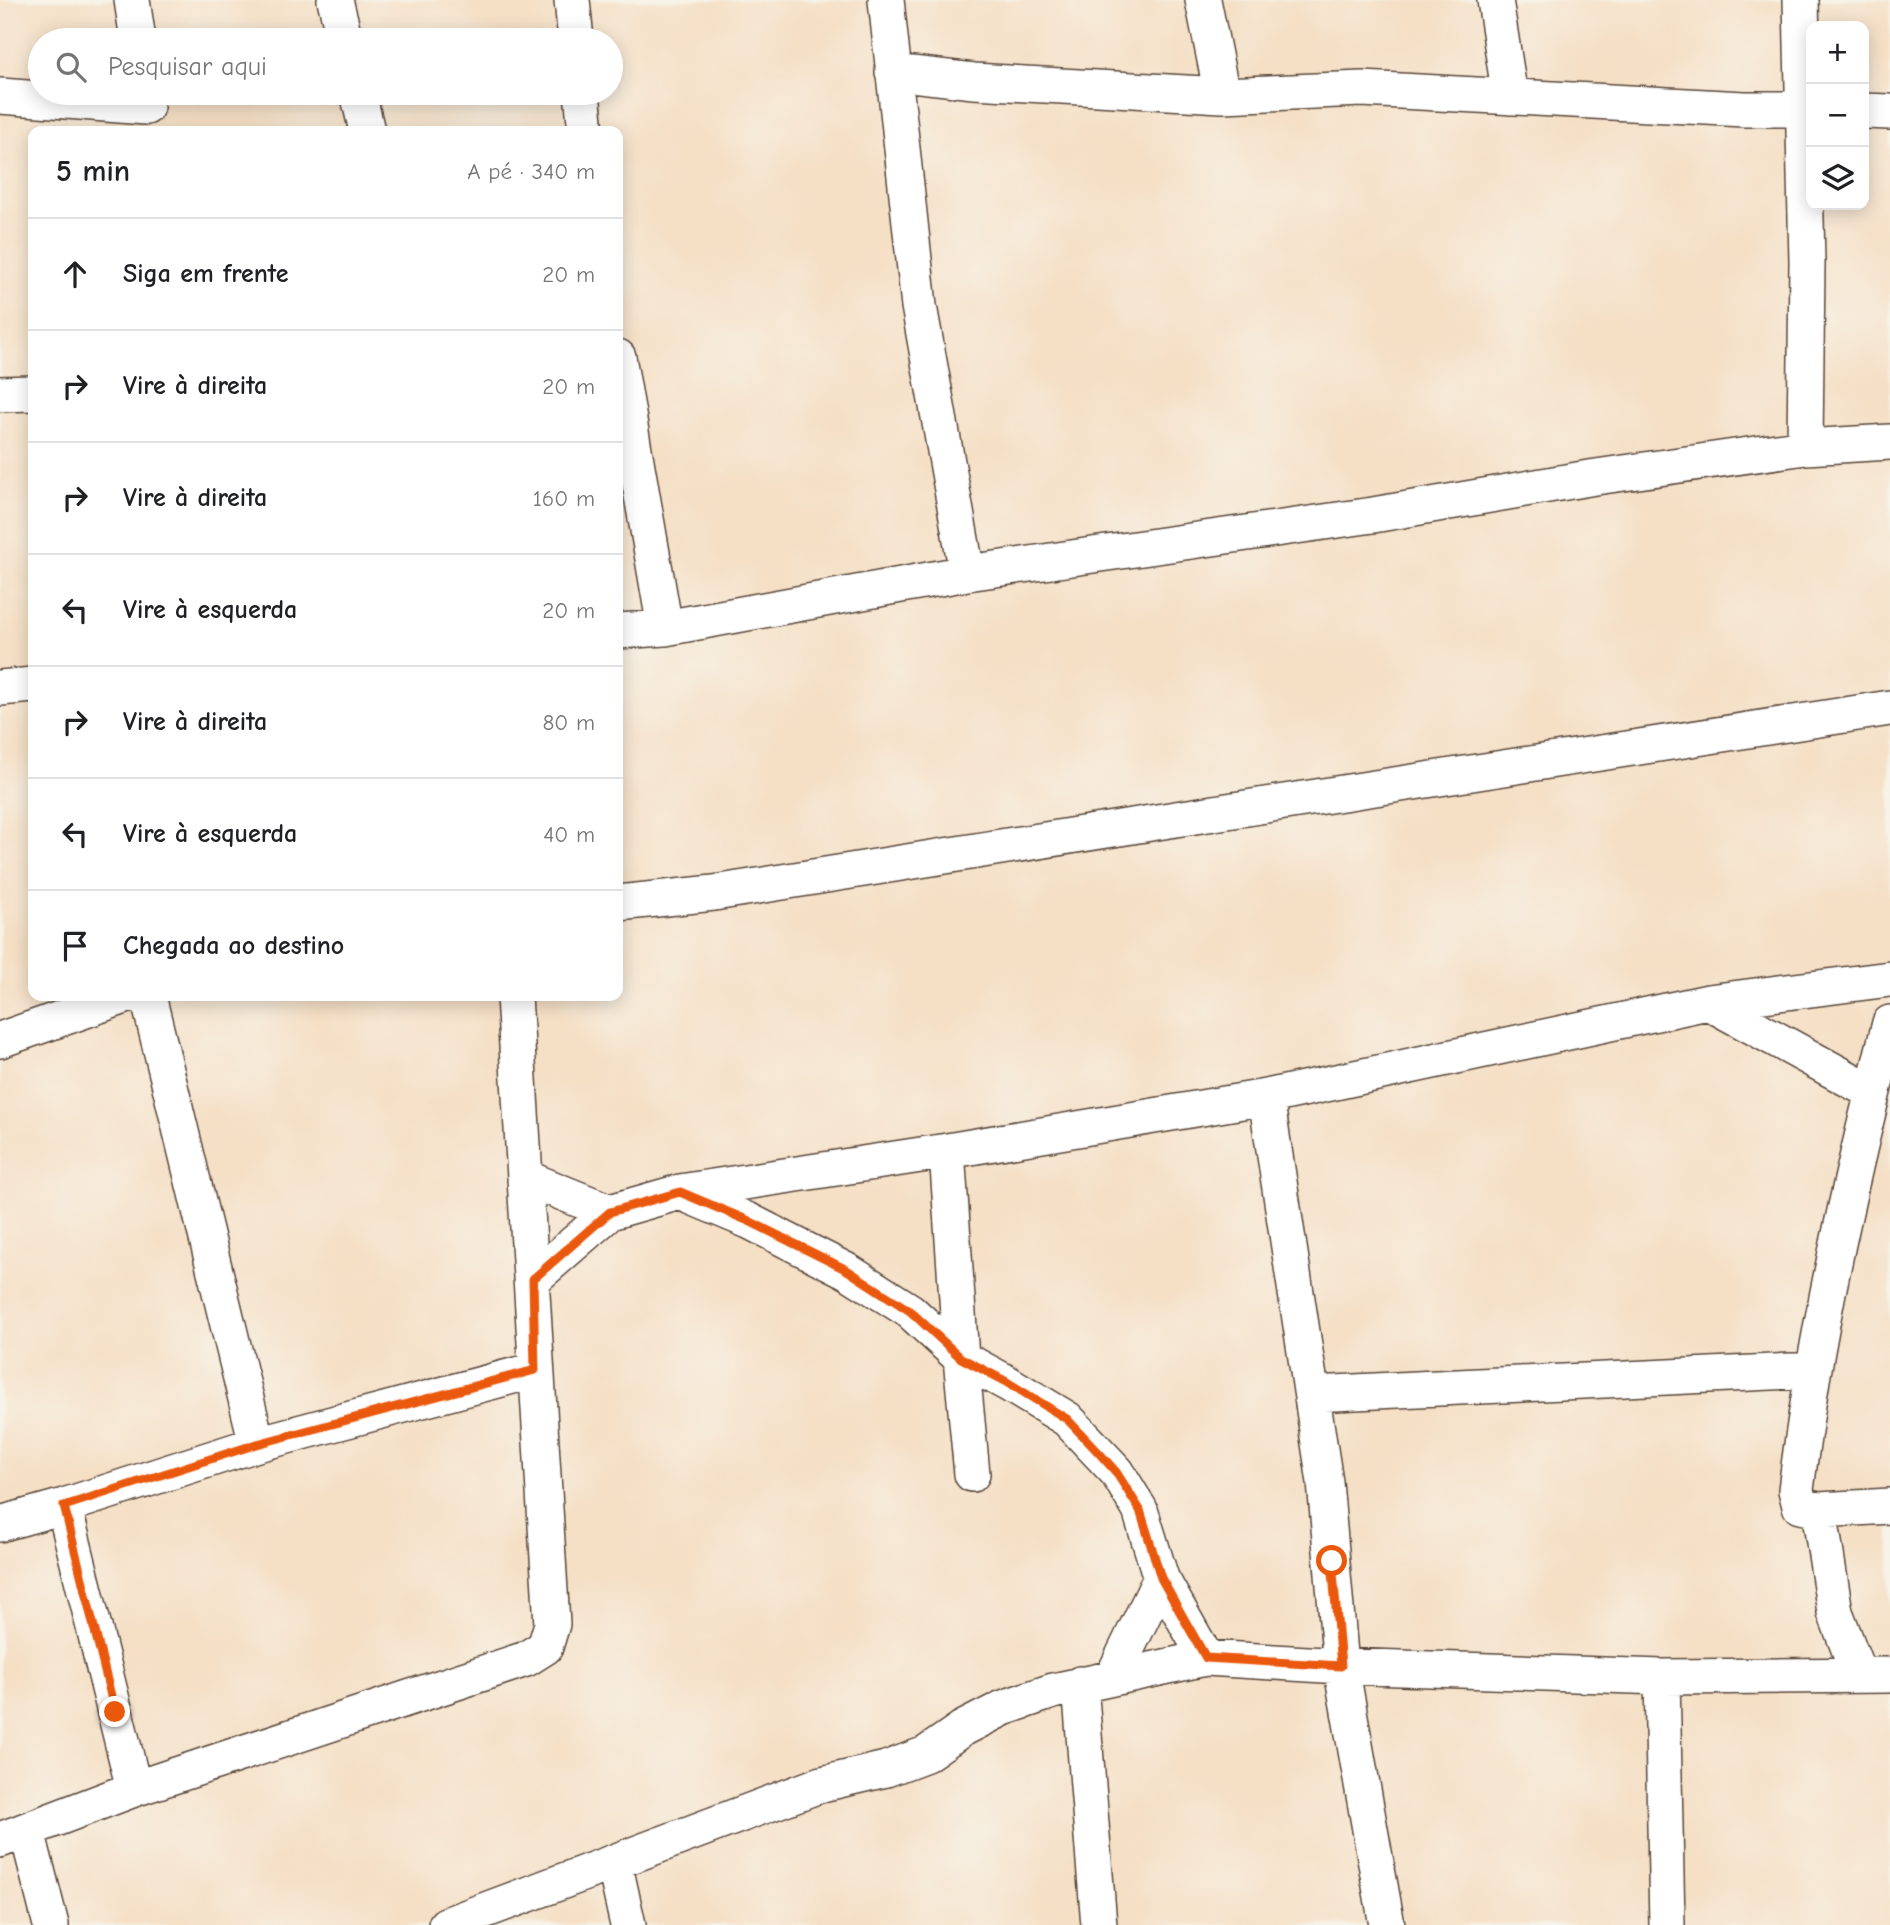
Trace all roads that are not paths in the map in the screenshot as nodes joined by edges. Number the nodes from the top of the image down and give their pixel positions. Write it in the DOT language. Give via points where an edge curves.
graph roads {
  1 [pos="132,0"];
  2 [pos="335,0"];
  3 [pos="572,0"];
  4 [pos="886,0"];
  5 [pos="1203,0"];
  6 [pos="1494,0"];
  7 [pos="1801,0"];
  8 [pos="136,28"];
  9 [pos="342,28"];
  10 [pos="575,28"];
  11 [pos="894,72"];
  12 [pos="1806,90"];
  13 [pos="1222,95"];
  14 [pos="0,96"];
  15 [pos="1510,97"];
  16 [pos="28,99"];
  17 [pos="94,105"];
  18 [pos="361,105"];
  19 [pos="583,105"];
  20 [pos="1806,108"];
  21 [pos="147,110"];
  22 [pos="1869,111"];
  23 [pos="1890,112"];
  24 [pos="366,126"];
  25 [pos="585,126"];
  26 [pos="1807,147"];
  27 [pos="623,386"];
  28 [pos="28,393"];
  29 [pos="0,394"];
  30 [pos="1890,442"];
  31 [pos="1805,447"];
  32 [pos="967,573"];
  33 [pos="665,628"];
  34 [pos="623,631"];
  35 [pos="28,685"];
  36 [pos="0,688"];
  37 [pos="1890,708"];
  38 [pos="623,902"];
  39 [pos="1890,979"];
  40 [pos="111,1001"];
  41 [pos="149,1001"];
  42 [pos="514,1001"];
  43 [pos="1708,1002"];
  44 [pos="1890,1023"];
  45 [pos="0,1041"];
  46 [pos="1872,1092"];
  47 [pos="1266,1097"];
  48 [pos="947,1152"];
  49 [pos="526,1178"];
  50 [pos="680,1192"];
  51 [pos="610,1212"];
  52 [pos="533,1279"];
  53 [pos="961,1358"];
  54 [pos="535,1370"];
  55 [pos="1812,1370"];
  56 [pos="1313,1394"];
  57 [pos="257,1444"];
  58 [pos="972,1474"];
  59 [pos="64,1506"];
  60 [pos="1890,1506"];
  61 [pos="1819,1510"];
  62 [pos="0,1524"];
  63 [pos="1161,1578"];
  64 [pos="1206,1658"];
  65 [pos="1341,1666"];
  66 [pos="1874,1675"];
  67 [pos="1662,1677"];
  68 [pos="1097,1681"];
  69 [pos="134,1789"];
  70 [pos="13,1835"];
  71 [pos="614,1862"];
  72 [pos="1383,1924"];
  73 [pos="51,1925"];
  74 [pos="446,1925"];
  75 [pos="628,1925"];
  76 [pos="1099,1925"];
  77 [pos="1667,1925"];
  1 -- 8 [label="street"];
  2 -- 9 [label="street"];
  3 -- 10 [label="street"];
  4 -- 11 [label="street"];
  5 -- 13 [label="street"];
  6 -- 15 [label="street"];
  7 -- 12 [label="street"];
  11 -- 13 [label="street"];
  11 -- 32 [label="street" via="919,306"];
  13 -- 15 [label="street" via="1362,89"];
  14 -- 16 [label="street"];
  15 -- 20 [label="street"];
  17 -- 21 [label="street"];
  18 -- 24 [label="street"];
  19 -- 25 [label="street"];
  22 -- 23 [label="street"];
  26 -- 31 [label="street"];
  27 -- 33 [label="street"];
  28 -- 29 [label="street"];
  30 -- 31 [label="street"];
  31 -- 32 [label="street"];
  32 -- 33 [label="street"];
  33 -- 34 [label="street"];
  35 -- 36 [label="street"];
  37 -- 38 [label="street" via="714,893"];
  39 -- 43 [label="street"];
  40 -- 45 [label="street"];
  41 -- 57 [label="street"];
  42 -- 49 [label="street"];
  43 -- 46 [label="street"];
  43 -- 47 [label="street"];
  44 -- 46 [label="street"];
  46 -- 55 [label="street"];
  47 -- 48 [label="street"];
  47 -- 56 [label="street"];
  48 -- 50 [label="street"];
  48 -- 53 [label="street"];
  49 -- 51 [label="street"];
  49 -- 52 [label="street"];
  50 -- 51 [label="street"];
  50 -- 53 [label="street" via="847,1270 910,1311"];
  51 -- 52 [label="street"];
  52 -- 54 [label="street"];
  53 -- 58 [label="street"];
  53 -- 63 [label="street" via="1067,1419 1116,1472 1140,1510"];
  54 -- 57 [label="street"];
  54 -- 69 [label="street" via="552,1623 545,1647 526,1659"];
  55 -- 56 [label="street"];
  55 -- 61 [label="street" via="1796,1490 1800,1507"];
  56 -- 65 [label="street"];
  57 -- 59 [label="street"];
  59 -- 62 [label="street"];
  59 -- 69 [label="street"];
  60 -- 61 [label="street"];
  61 -- 66 [label="street" via="1835,1612"];
  63 -- 64 [label="street"];
  63 -- 68 [label="street"];
  64 -- 65 [label="street"];
  64 -- 68 [label="street"];
  65 -- 67 [label="street"];
  65 -- 72 [label="street"];
  66 -- 67 [label="street"];
  67 -- 77 [label="street"];
  68 -- 71 [label="street" via="1003,1708 926,1754 886,1769 822,1784"];
  68 -- 76 [label="street"];
  69 -- 70 [label="street"];
  70 -- 73 [label="street"];
  71 -- 74 [label="street"];
  71 -- 75 [label="street"];
}
